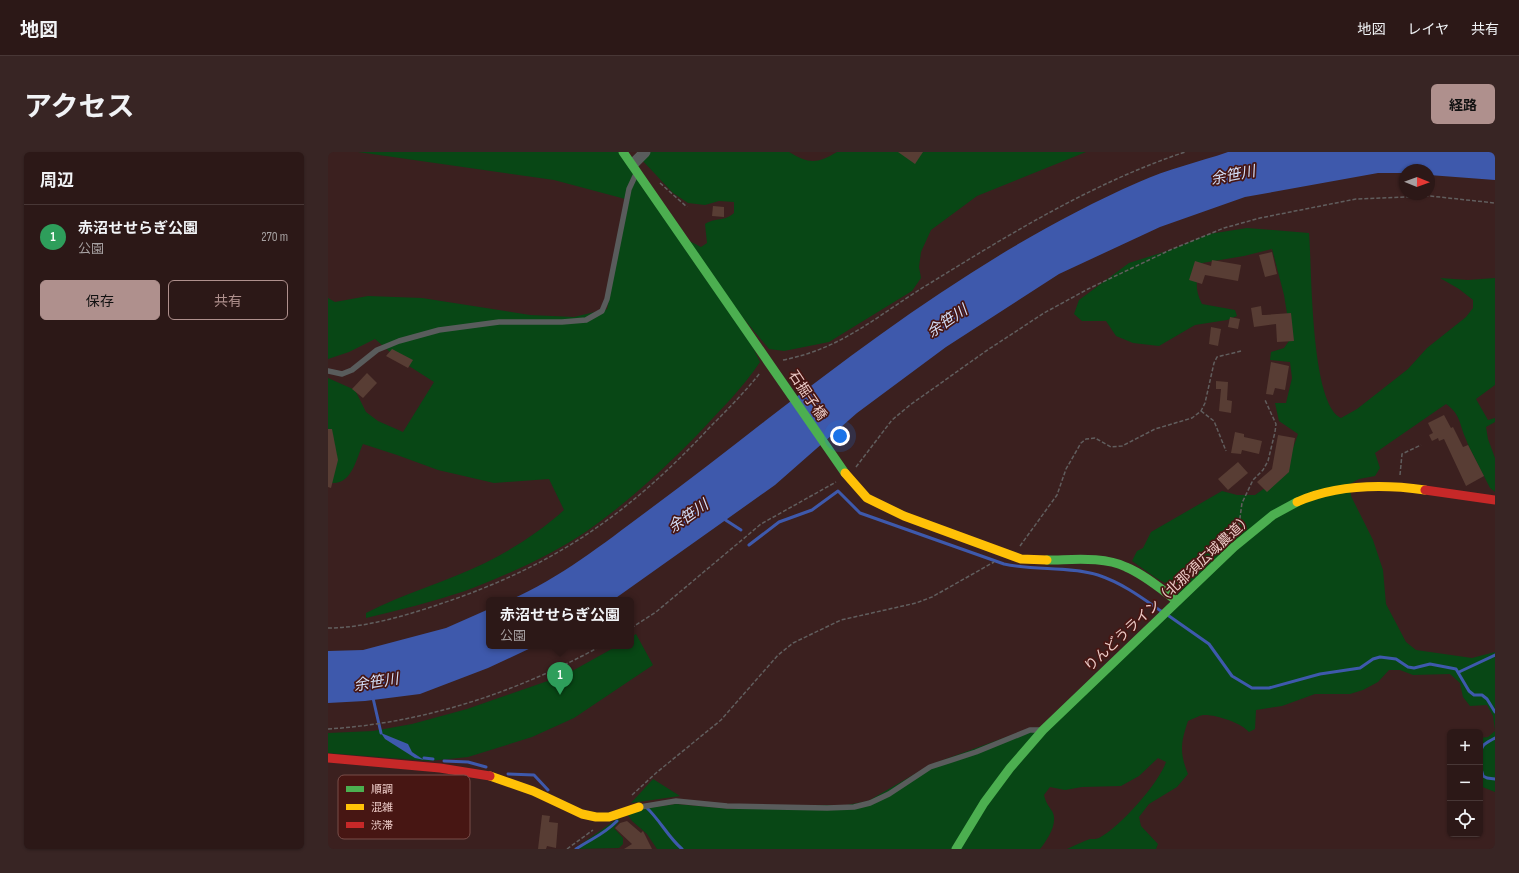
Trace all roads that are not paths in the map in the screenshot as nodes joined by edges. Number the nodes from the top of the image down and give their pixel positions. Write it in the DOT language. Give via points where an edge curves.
graph roads {
  1 [pos="623,152"];
  2 [pos="645,152"];
  3 [pos="635,168"];
  4 [pos="328,371"];
  5 [pos="1495,500"];
  6 [pos="1177,601"];
  7 [pos="1043,730"];
  8 [pos="328,758"];
  9 [pos="639,807"];
  10 [pos="956,849"];
  1 -- 3 [label="street, 石掘子橋"];
  2 -- 3 [label="street"];
  3 -- 4 [label="lane" via="608,299 602,311 586,320 499,322 438,330 378,350 352,370 342,374"];
  3 -- 6 [label="street, 石掘子橋" via="845,474 860,492 878,504 1010,556 1048,561 1102,561 1125,566 1146,577"];
  5 -- 6 [label="street, りんどうライン（北那須広域農道）" via="1365,485 1341,488 1313,496 1287,506 1263,522"];
  6 -- 7 [label="street, りんどうライン（北那須広域農道）"];
  7 -- 9 [label="lane" via="1030,730 930,767 889,794 854,807 728,806 676,801"];
  7 -- 10 [label="street, りんどうライン（北那須広域農道）" via="984,803"];
  8 -- 9 [label="street" via="434,767 480,774 527,788 582,814 609,817"];
}
